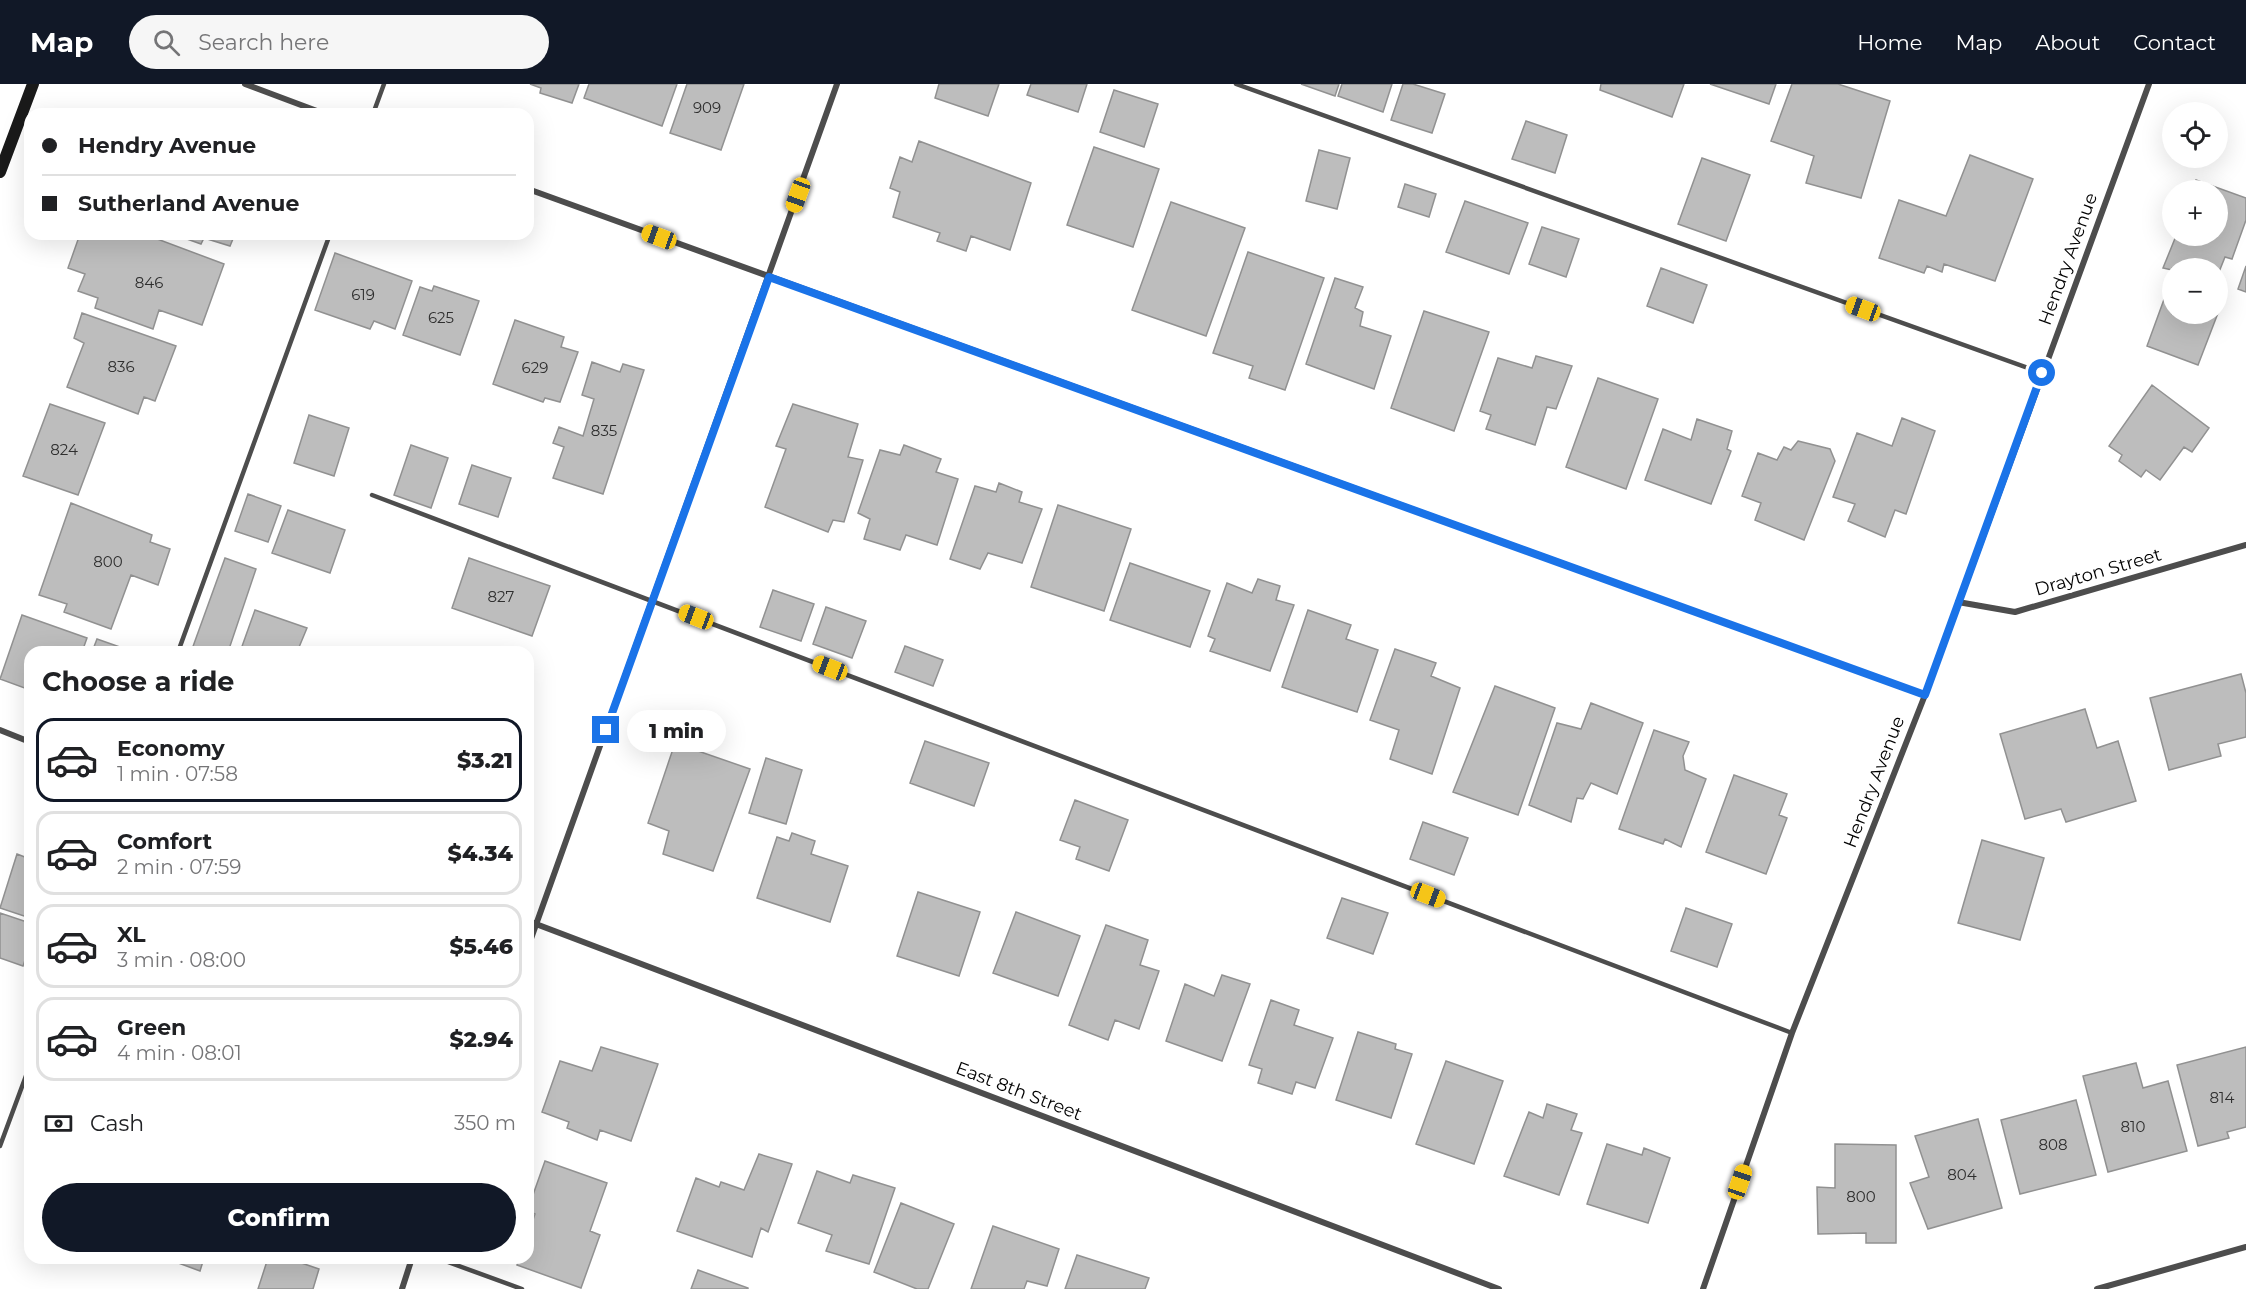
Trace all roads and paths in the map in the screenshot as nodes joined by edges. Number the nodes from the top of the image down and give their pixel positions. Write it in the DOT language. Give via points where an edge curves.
graph roads {
  1 [pos="33,84"];
  2 [pos="245,84"];
  3 [pos="384,84"];
  4 [pos="837,84"];
  5 [pos="1236,84"];
  6 [pos="2149,84"];
  7 [pos="309,108"];
  8 [pos="375,108"];
  9 [pos="0,172"];
  10 [pos="534,191"];
  11 [pos="328,240"];
  12 [pos="769,277"];
  13 [pos="2042,373"];
  14 [pos="372,495"];
  15 [pos="2246,545"];
  16 [pos="652,601"];
  17 [pos="1958,602"];
  18 [pos="180,646"];
  19 [pos="1925,695"];
  20 [pos="0,730"];
  21 [pos="24,740"];
  22 [pos="536,924"];
  23 [pos="534,930"];
  24 [pos="1792,1033"];
  25 [pos="24,1081"];
  26 [pos="0,1146"];
  27 [pos="2246,1247"];
  28 [pos="410,1264"];
  29 [pos="453,1264"];
  30 [pos="402,1289"];
  31 [pos="522,1289"];
  32 [pos="1499,1289"];
  33 [pos="1703,1289"];
  34 [pos="2097,1289"];
  1 -- 9 [label="main road"];
  2 -- 7 [label="street"];
  3 -- 8 [label="lane"];
  4 -- 12 [label="street"];
  5 -- 13 [label="lane"];
  6 -- 13 [label="street, Hendry Avenue"];
  10 -- 12 [label="street"];
  11 -- 18 [label="lane"];
  12 -- 16 [label="street"];
  12 -- 19 [label="street"];
  13 -- 17 [label="street, Hendry Avenue"];
  14 -- 16 [label="lane"];
  15 -- 17 [label="street, Drayton Street" via="2015,612"];
  16 -- 22 [label="street"];
  16 -- 24 [label="lane"];
  17 -- 19 [label="street, Hendry Avenue"];
  19 -- 24 [label="street, Hendry Avenue"];
  20 -- 21 [label="street"];
  22 -- 23 [label="street"];
  22 -- 32 [label="street, East 8th Street"];
  24 -- 33 [label="street, Hendry Avenue"];
  25 -- 26 [label="lane"];
  27 -- 34 [label="street"];
  28 -- 30 [label="street"];
  29 -- 31 [label="lane"];
}
